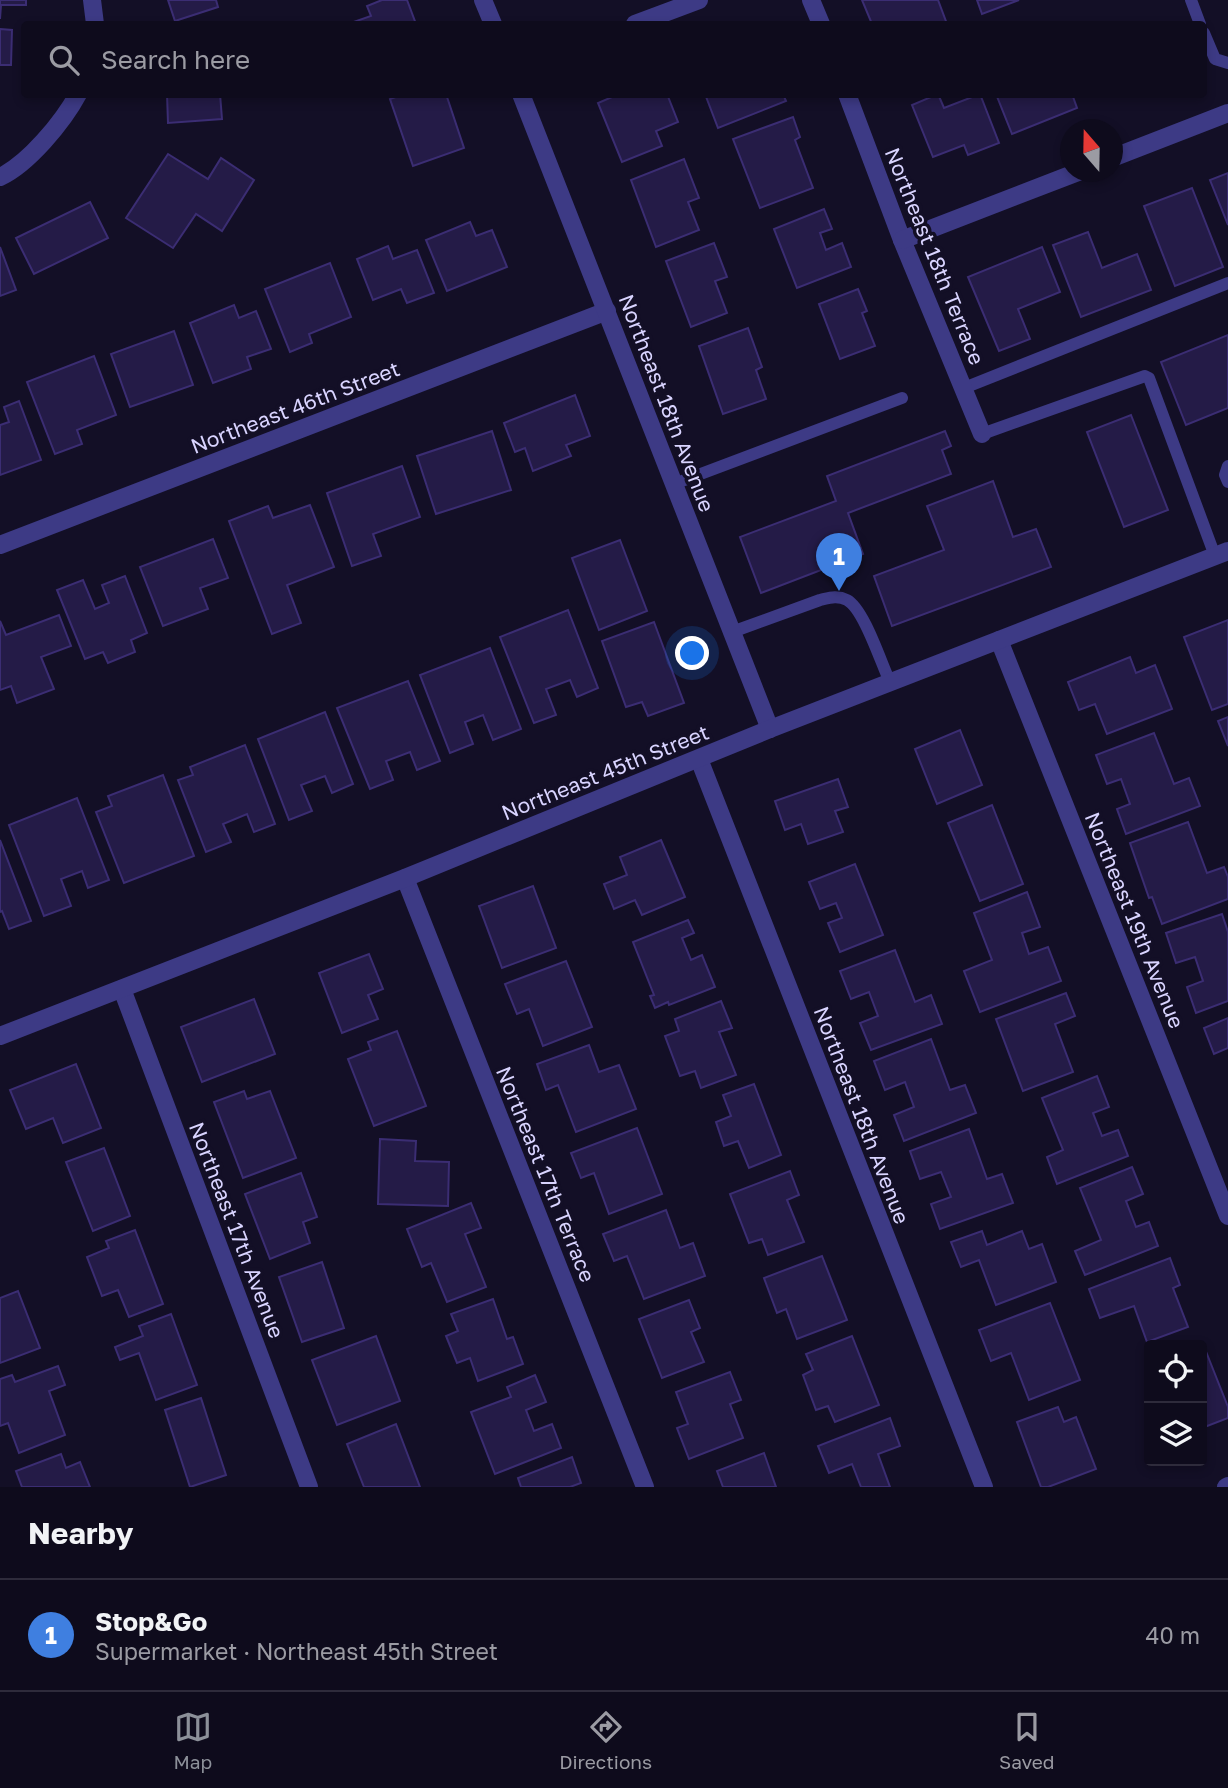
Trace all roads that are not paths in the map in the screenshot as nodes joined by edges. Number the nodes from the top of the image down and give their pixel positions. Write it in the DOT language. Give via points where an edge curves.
graph roads {
  1 [pos="92,0"];
  2 [pos="483,0"];
  3 [pos="699,0"];
  4 [pos="811,0"];
  5 [pos="1191,0"];
  6 [pos="95,21"];
  7 [pos="492,21"];
  8 [pos="643,21"];
  9 [pos="820,21"];
  10 [pos="1199,21"];
  11 [pos="1207,42"];
  12 [pos="1228,63"];
  13 [pos="75,98"];
  14 [pos="523,98"];
  15 [pos="849,98"];
  16 [pos="1228,113"];
  17 [pos="1123,154"];
  18 [pos="0,177"];
  19 [pos="1060,179"];
  20 [pos="902,240"];
  21 [pos="1228,283"];
  22 [pos="607,311"];
  23 [pos="964,388"];
  24 [pos="902,398"];
  25 [pos="982,433"];
  26 [pos="1228,466"];
  27 [pos="1228,482"];
  28 [pos="674,484"];
  29 [pos="0,545"];
  30 [pos="1222,554"];
  31 [pos="732,632"];
  32 [pos="999,640"];
  33 [pos="890,682"];
  34 [pos="770,729"];
  35 [pos="699,759"];
  36 [pos="405,878"];
  37 [pos="122,989"];
  38 [pos="0,1036"];
  39 [pos="1228,1216"];
  40 [pos="309,1487"];
  41 [pos="645,1487"];
  42 [pos="984,1487"];
  1 -- 6 [label="street"];
  2 -- 7 [label="street"];
  3 -- 8 [label="street"];
  4 -- 9 [label="street"];
  5 -- 10 [label="lane"];
  11 -- 12 [label="lane" via="1215,60"];
  13 -- 18 [label="street" via="46,138"];
  14 -- 22 [label="street, Northeast 18th Avenue"];
  15 -- 20 [label="street, Northeast 18th Terrace"];
  16 -- 17 [label="street"];
  19 -- 20 [label="street"];
  20 -- 23 [label="street, Northeast 18th Terrace"];
  21 -- 23 [label="lane"];
  22 -- 28 [label="street, Northeast 18th Avenue"];
  22 -- 29 [label="street, Northeast 46th Street"];
  23 -- 25 [label="street, Northeast 18th Terrace"];
  24 -- 28 [label="lane"];
  25 -- 30 [label="lane" via="1145,376"];
  26 -- 27 [label="lane"];
  28 -- 31 [label="street, Northeast 18th Avenue"];
  30 -- 32 [label="street, Northeast 45th Street"];
  31 -- 33 [label="lane" via="820,600 835,596 848,600 858,611"];
  31 -- 34 [label="street, Northeast 18th Avenue"];
  32 -- 33 [label="street, Northeast 45th Street"];
  32 -- 39 [label="street, Northeast 19th Avenue"];
  33 -- 34 [label="street, Northeast 45th Street"];
  34 -- 35 [label="street, Northeast 45th Street"];
  35 -- 36 [label="street, Northeast 45th Street"];
  35 -- 42 [label="street, Northeast 18th Avenue"];
  36 -- 37 [label="street, Northeast 45th Street"];
  36 -- 41 [label="street, Northeast 17th Terrace"];
  37 -- 38 [label="street, Northeast 45th Street"];
  37 -- 40 [label="street, Northeast 17th Avenue"];
}
